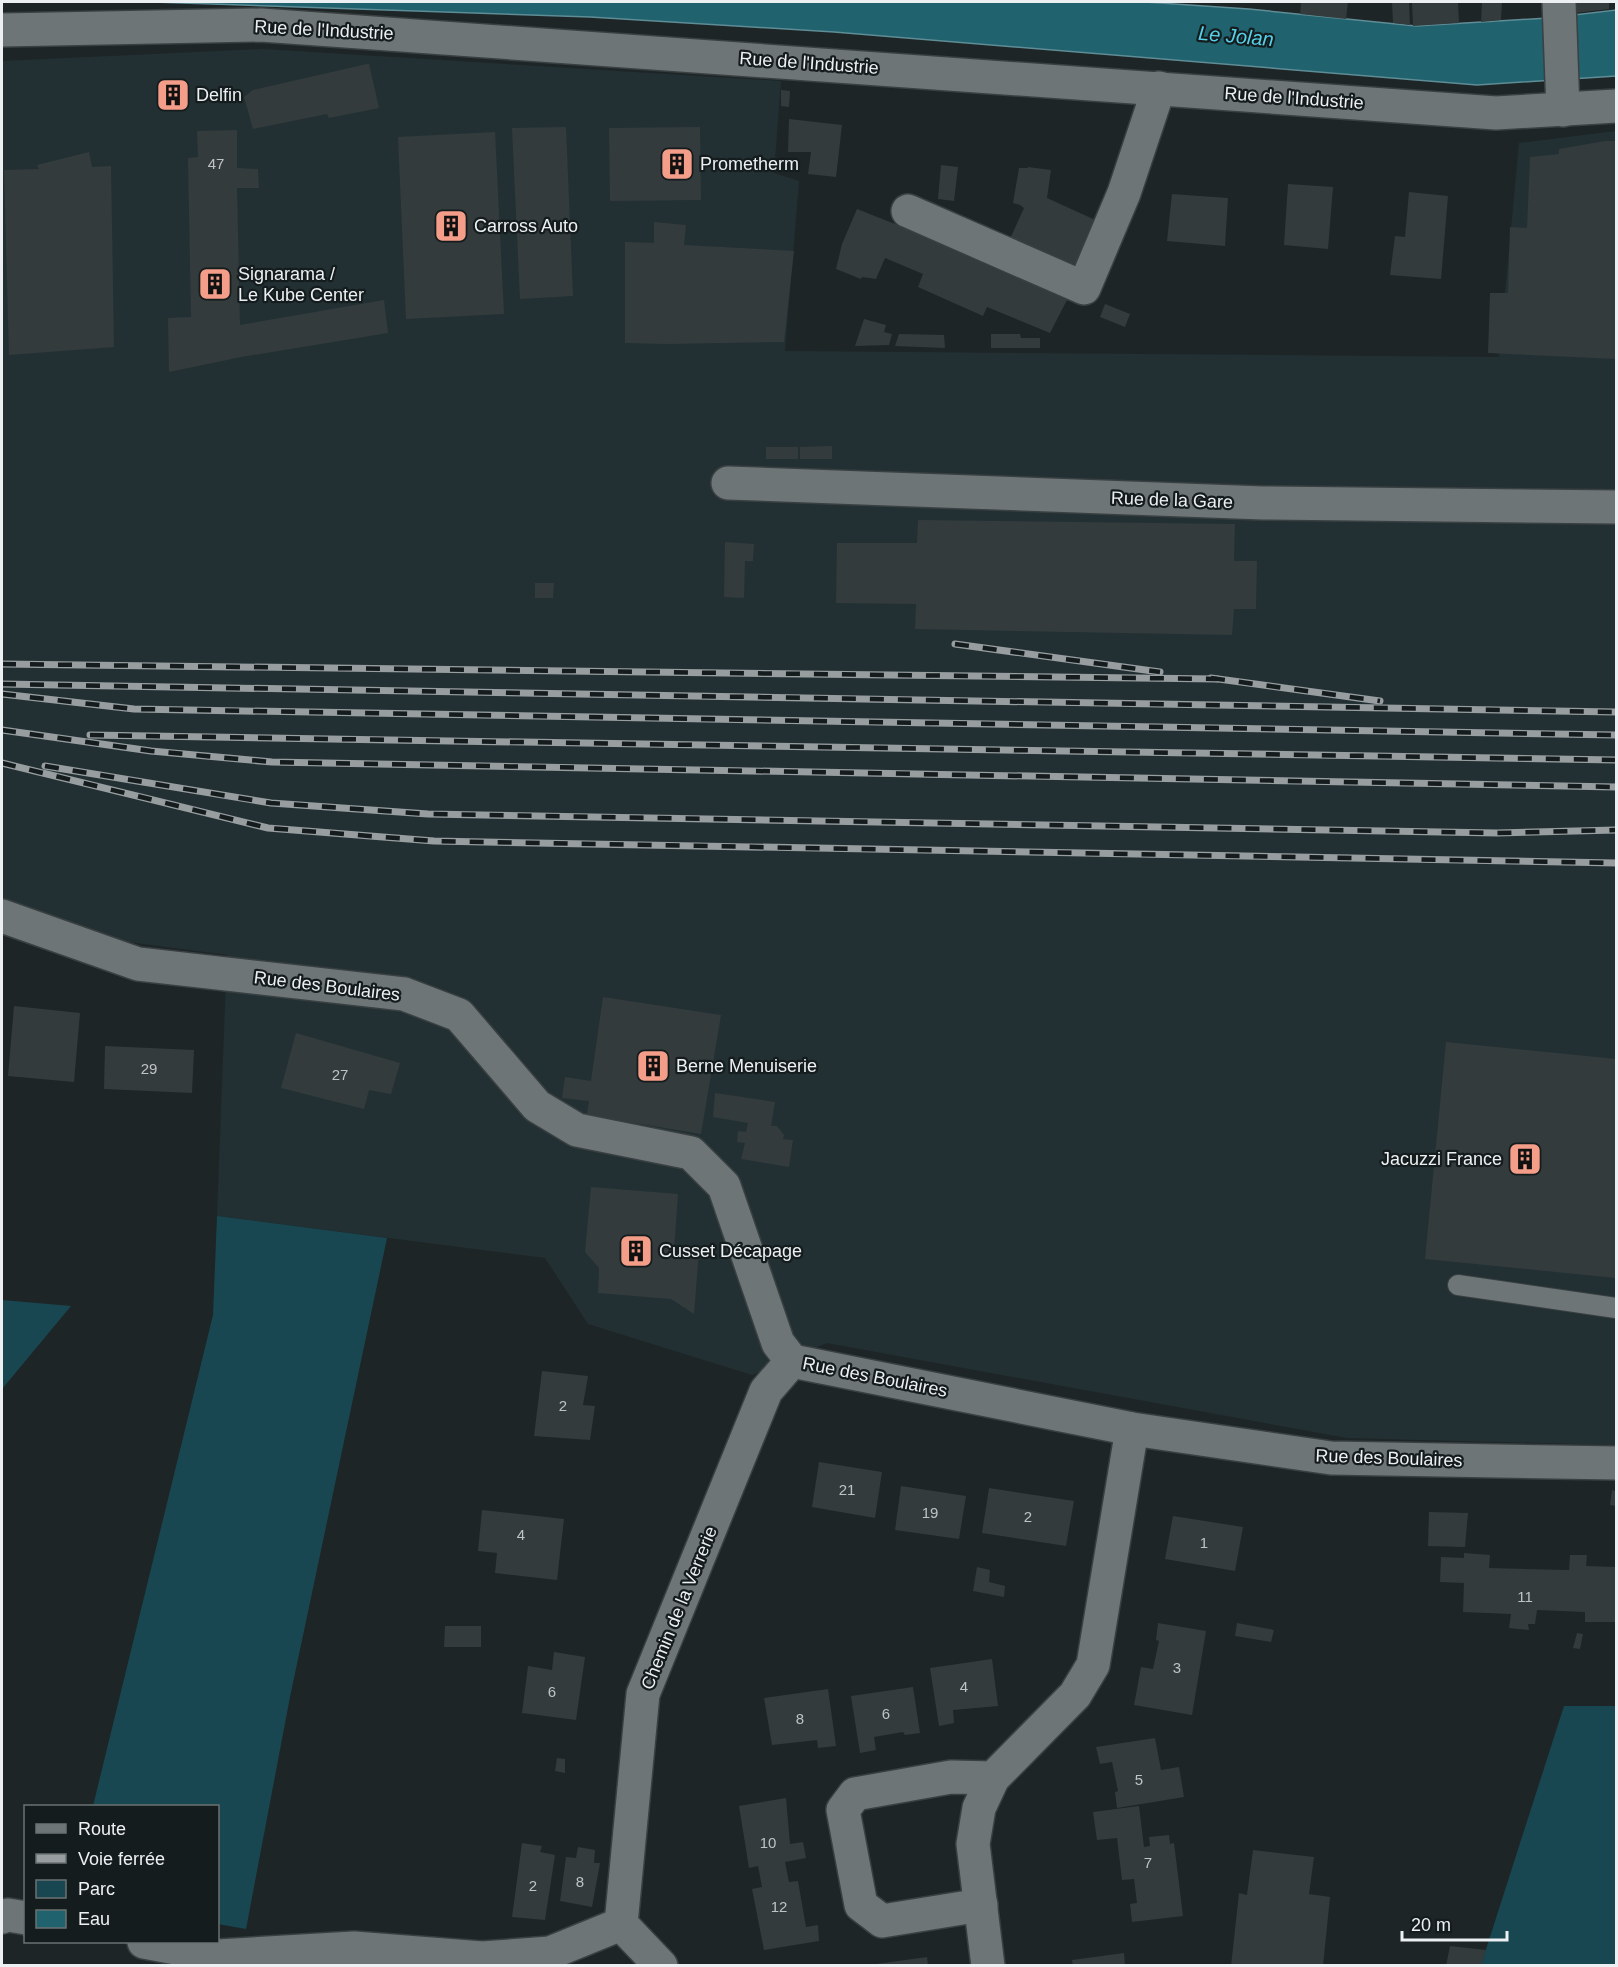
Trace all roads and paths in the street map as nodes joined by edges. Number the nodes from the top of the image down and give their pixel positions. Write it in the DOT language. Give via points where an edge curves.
graph roads {
  1 [pos="1558,8"];
  2 [pos="2,30"];
  3 [pos="1159,88"];
  4 [pos="1563,96"];
  5 [pos="1617,106"];
  6 [pos="908,211"];
  7 [pos="728,483"];
  8 [pos="1617,507"];
  9 [pos="2,916"];
  10 [pos="1458,1284"];
  11 [pos="1617,1308"];
  12 [pos="792,1360"];
  13 [pos="1132,1429"];
  14 [pos="1617,1463"];
  15 [pos="993,1778"];
  16 [pos="981,1905"];
  17 [pos="2,1917"];
  18 [pos="24,1918"];
  19 [pos="621,1924"];
  20 [pos="154,1943"];
  21 [pos="661,1965"];
  22 [pos="988,1965"];
  1 -- 4 [label="street"];
  2 -- 3 [label="street, Rue de l'Industrie" via="261,25"];
  3 -- 4 [label="street, Rue de l'Industrie" via="1496,113"];
  3 -- 6 [label="street" via="1124,193 1084,288"];
  4 -- 5 [label="street, Rue de l'Industrie"];
  7 -- 8 [label="street, Rue de la Gare" via="1263,503"];
  9 -- 12 [label="street, Rue des Boulaires" via="138,964 405,994 459,1015 537,1106 577,1130 691,1153 724,1186 778,1343"];
  10 -- 11 [label="lane"];
  12 -- 13 [label="street, Rue des Boulaires"];
  12 -- 19 [label="street, Chemin de la Verrerie" via="766,1391 643,1694"];
  13 -- 14 [label="street, Rue des Boulaires" via="1331,1458"];
  13 -- 15 [label="street" via="1093,1665 1075,1695"];
  15 -- 16 [label="street" via="979,1808 973,1844"];
  15 -- 16 [label="street" via="951,1777 855,1794 843,1810 861,1905 882,1921"];
  16 -- 22 [label="street"];
  17 -- 18 [label="street"];
  19 -- 20 [label="street" via="550,1953 482,1958 354,1948 218,1956"];
  19 -- 21 [label="street"];
}
